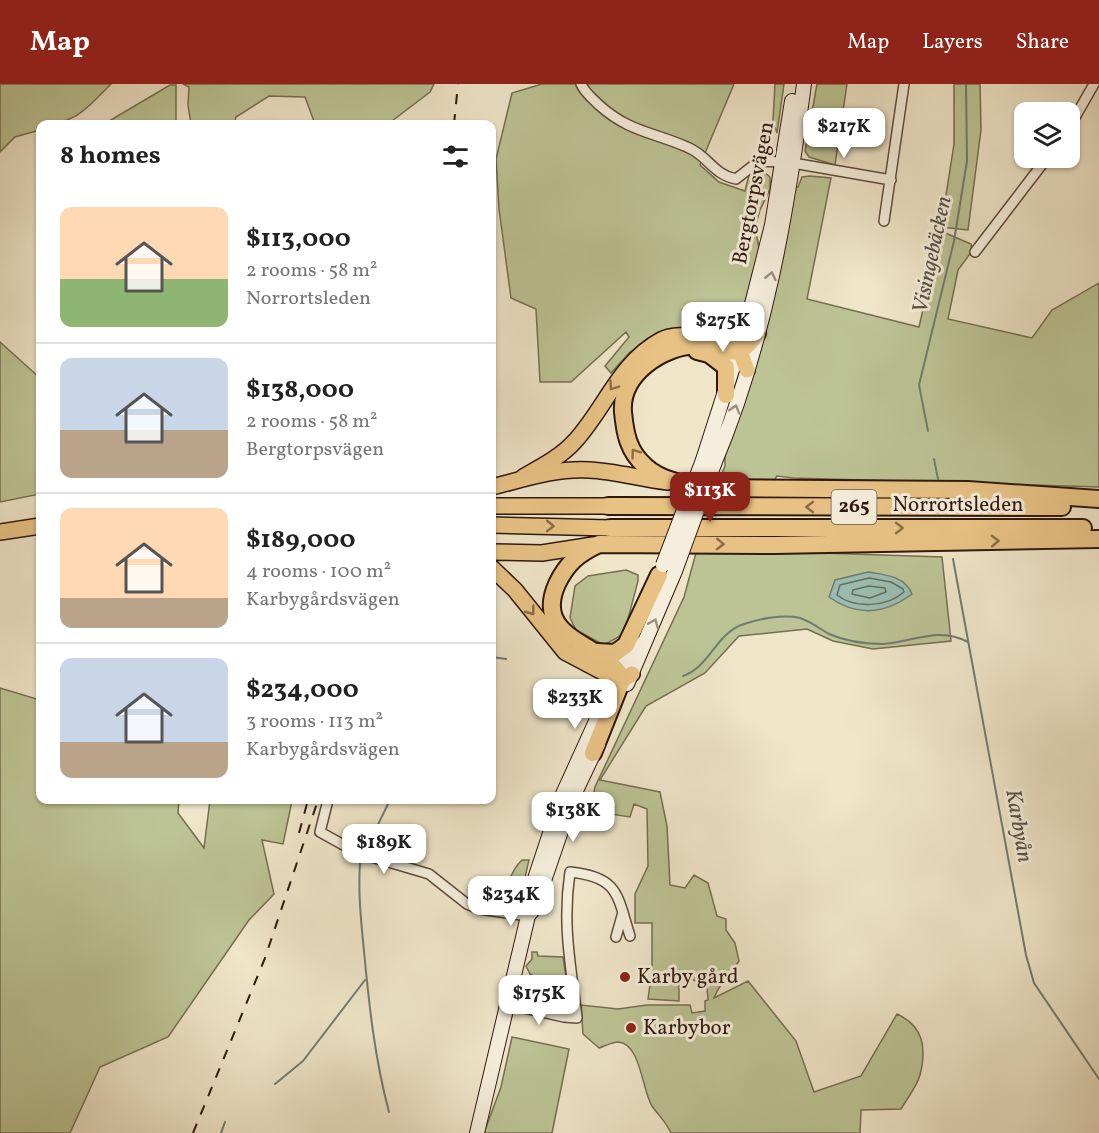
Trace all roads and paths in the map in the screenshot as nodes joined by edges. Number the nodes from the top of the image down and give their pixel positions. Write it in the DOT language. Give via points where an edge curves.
graph roads {
  1 [pos="581,84"];
  2 [pos="795,84"];
  3 [pos="804,84"];
  4 [pos="904,84"];
  5 [pos="1094,84"];
  6 [pos="1080,108"];
  7 [pos="788,163"];
  8 [pos="1039,168"];
  9 [pos="891,180"];
  10 [pos="884,222"];
  11 [pos="975,252"];
  12 [pos="753,326"];
  13 [pos="708,335"];
  14 [pos="679,349"];
  15 [pos="740,351"];
  16 [pos="747,370"];
  17 [pos="726,395"];
  18 [pos="709,462"];
  19 [pos="523,477"];
  20 [pos="682,484"];
  21 [pos="496,486"];
  22 [pos="1099,499"];
  23 [pos="496,506"];
  24 [pos="608,506"];
  25 [pos="1099,507"];
  26 [pos="496,525"];
  27 [pos="36,527"];
  28 [pos="610,528"];
  29 [pos="1099,528"];
  30 [pos="0,532"];
  31 [pos="36,536"];
  32 [pos="1099,538"];
  33 [pos="0,540"];
  34 [pos="599,544"];
  35 [pos="496,552"];
  36 [pos="666,571"];
  37 [pos="496,572"];
  38 [pos="583,648"];
  39 [pos="622,676"];
  40 [pos="593,753"];
  41 [pos="327,804"];
  42 [pos="622,912"];
  43 [pos="528,916"];
  44 [pos="630,936"];
  45 [pos="616,937"];
  46 [pos="506,1004"];
  47 [pos="477,1133"];
  1 -- 7 [label="street" via="613,118 630,128 688,147 722,176 736,179 759,161"];
  2 -- 7 [label="main road, Bergtorpsvägen"];
  3 -- 7 [label="main road, Bergtorpsvägen"];
  4 -- 9 [label="street"];
  5 -- 6 [label="street"];
  7 -- 9 [label="street"];
  7 -- 12 [label="main road, Bergtorpsvägen"];
  8 -- 11 [label="street"];
  9 -- 10 [label="street"];
  12 -- 13 [label="highway" via="729,337"];
  12 -- 15 [label="highway" via="748,346"];
  12 -- 16 [label="main road, Bergtorpsvägen"];
  13 -- 15 [label="highway" via="729,342"];
  13 -- 19 [label="highway, one-way" via="664,339 646,350 627,366 574,442"];
  14 -- 15 [label="highway" via="696,345"];
  14 -- 17 [label="highway" via="709,354 726,367"];
  20 -- 14 [label="highway, one-way" via="645,466 630,448 623,407 631,381 645,364"];
  15 -- 16 [label="highway"];
  15 -- 17 [label="main road, Bergtorpsvägen"];
  18 -- 16 [label="main road, Bergtorpsvägen, one-way" via="726,436"];
  17 -- 18 [label="main road, Bergtorpsvägen"];
  18 -- 36 [label="main road, Bergtorpsvägen, bridge"];
  19 -- 20 [label="highway" via="590,470"];
  19 -- 21 [label="highway"];
  20 -- 22 [label="highway" via="760,490 968,490"];
  23 -- 24 [label="highway, Norrortsleden / 265"];
  25 -- 24 [label="highway, Norrortsleden / 265, one-way"];
  26 -- 28 [label="highway, Norrortsleden / 265, one-way"];
  27 -- 30 [label="highway"];
  28 -- 29 [label="highway, Norrortsleden / 265, one-way"];
  31 -- 33 [label="highway"];
  34 -- 32 [label="highway, one-way" via="774,545"];
  34 -- 35 [label="highway" via="542,553"];
  34 -- 38 [label="highway" via="579,554 565,568 552,595 561,628"];
  36 -- 38 [label="highway" via="626,645 615,653 605,654"];
  36 -- 39 [label="main road, Bergtorpsvägen"];
  37 -- 39 [label="highway, one-way" via="565,652"];
  38 -- 39 [label="highway" via="612,664"];
  39 -- 40 [label="highway"];
  39 -- 43 [label="main road, Bergtorpsvägen" via="563,794 532,882 526,907"];
  40 -- 43 [label="main road, Bergtorpsvägen" via="572,799 535,907"];
  41 -- 43 [label="street" via="320,832 358,853 429,874 479,909"];
  42 -- 44 [label="street"];
  42 -- 45 [label="street"];
  42 -- 46 [label="street" via="611,884 588,874 570,872 565,907 577,1017"];
  43 -- 46 [label="main road, Bergtorpsvägen"];
  46 -- 47 [label="main road, Bergtorpsvägen"];
}
